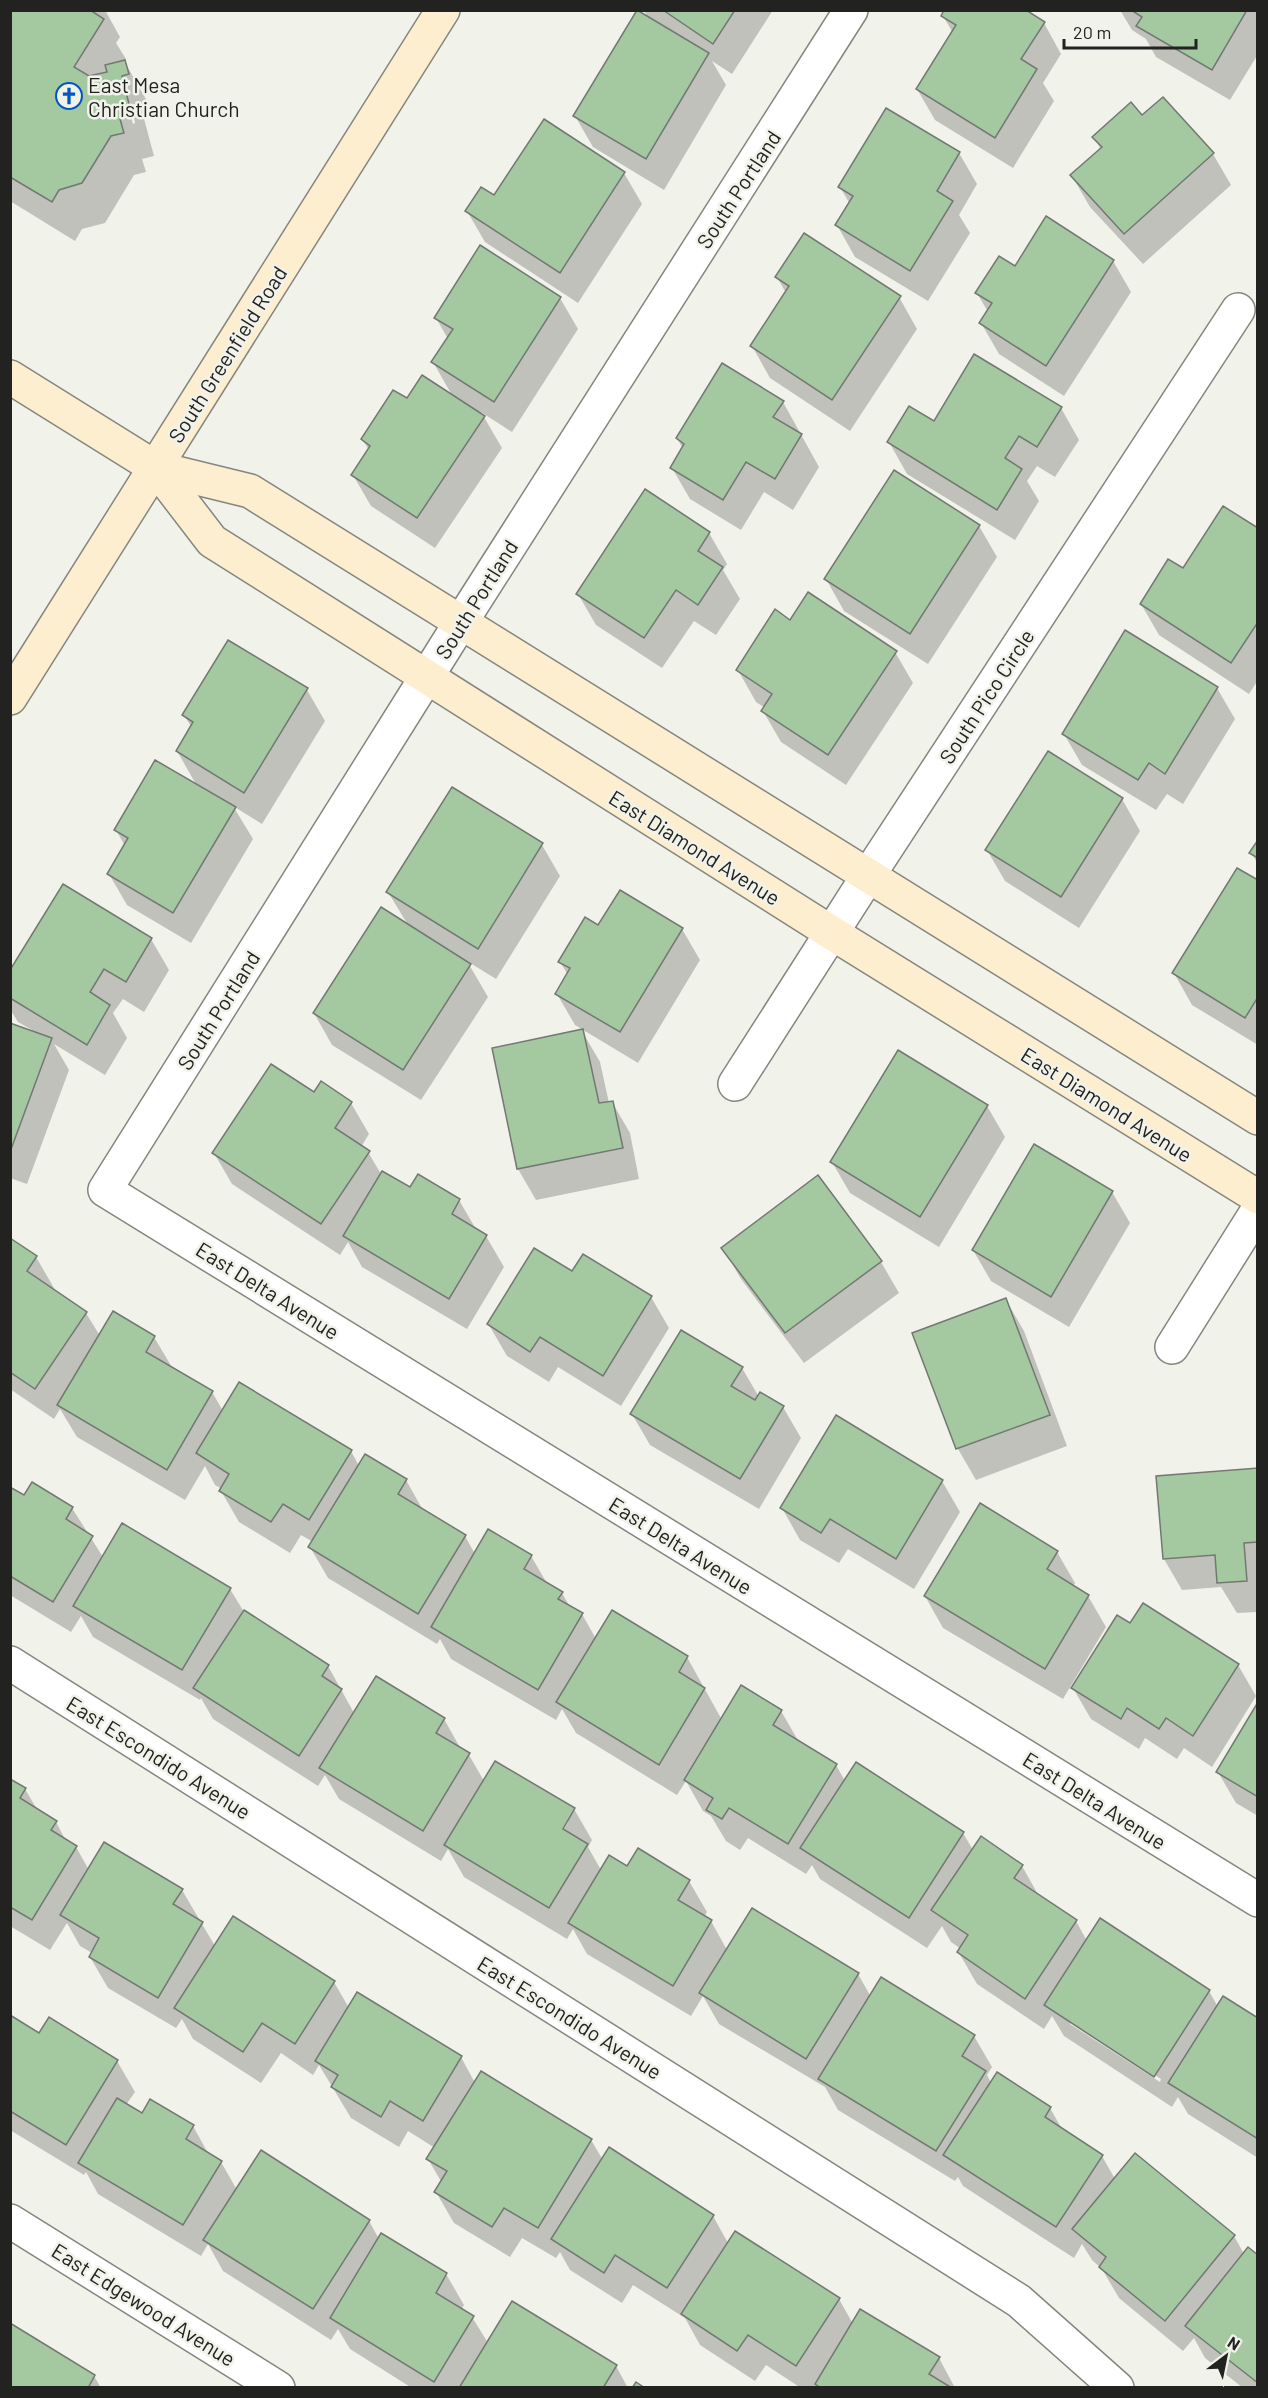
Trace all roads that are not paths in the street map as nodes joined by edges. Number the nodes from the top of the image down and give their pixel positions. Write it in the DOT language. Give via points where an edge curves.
graph roads {
  1 [pos="443,10"];
  2 [pos="852,10"];
  3 [pos="1238,310"];
  4 [pos="10,377"];
  5 [pos="156,468"];
  6 [pos="461,622"];
  7 [pos="426,677"];
  8 [pos="10,698"];
  9 [pos="868,876"];
  10 [pos="832,933"];
  11 [pos="735,1084"];
  12 [pos="1257,1118"];
  13 [pos="105,1190"];
  14 [pos="1257,1197"];
  15 [pos="1257,1210"];
  16 [pos="1172,1347"];
  17 [pos="10,1663"];
  18 [pos="1257,1900"];
  19 [pos="10,2221"];
  20 [pos="278,2388"];
  21 [pos="1117,2388"];
  1 -- 5 [label="street, South Greenfield Road"];
  2 -- 6 [label="street, South Portland"];
  3 -- 9 [label="street, South Pico Circle"];
  4 -- 5 [label="street, East Diamond Avenue"];
  5 -- 6 [label="street, East Diamond Avenue" via="250,490"];
  5 -- 7 [label="street, East Diamond Avenue" via="212,541"];
  5 -- 8 [label="street, South Greenfield Road"];
  6 -- 7 [label="street, South Portland"];
  6 -- 9 [label="street, East Diamond Avenue"];
  7 -- 10 [label="street, East Diamond Avenue"];
  7 -- 13 [label="street, South Portland"];
  9 -- 10 [label="street, South Pico Circle"];
  9 -- 12 [label="street, East Diamond Avenue"];
  10 -- 11 [label="street, South Pico Circle"];
  10 -- 14 [label="street, East Diamond Avenue"];
  13 -- 18 [label="street, East Delta Avenue"];
  15 -- 16 [label="street"];
  17 -- 21 [label="street, East Escondido Avenue" via="1019,2301"];
  19 -- 20 [label="street, East Edgewood Avenue"];
}
